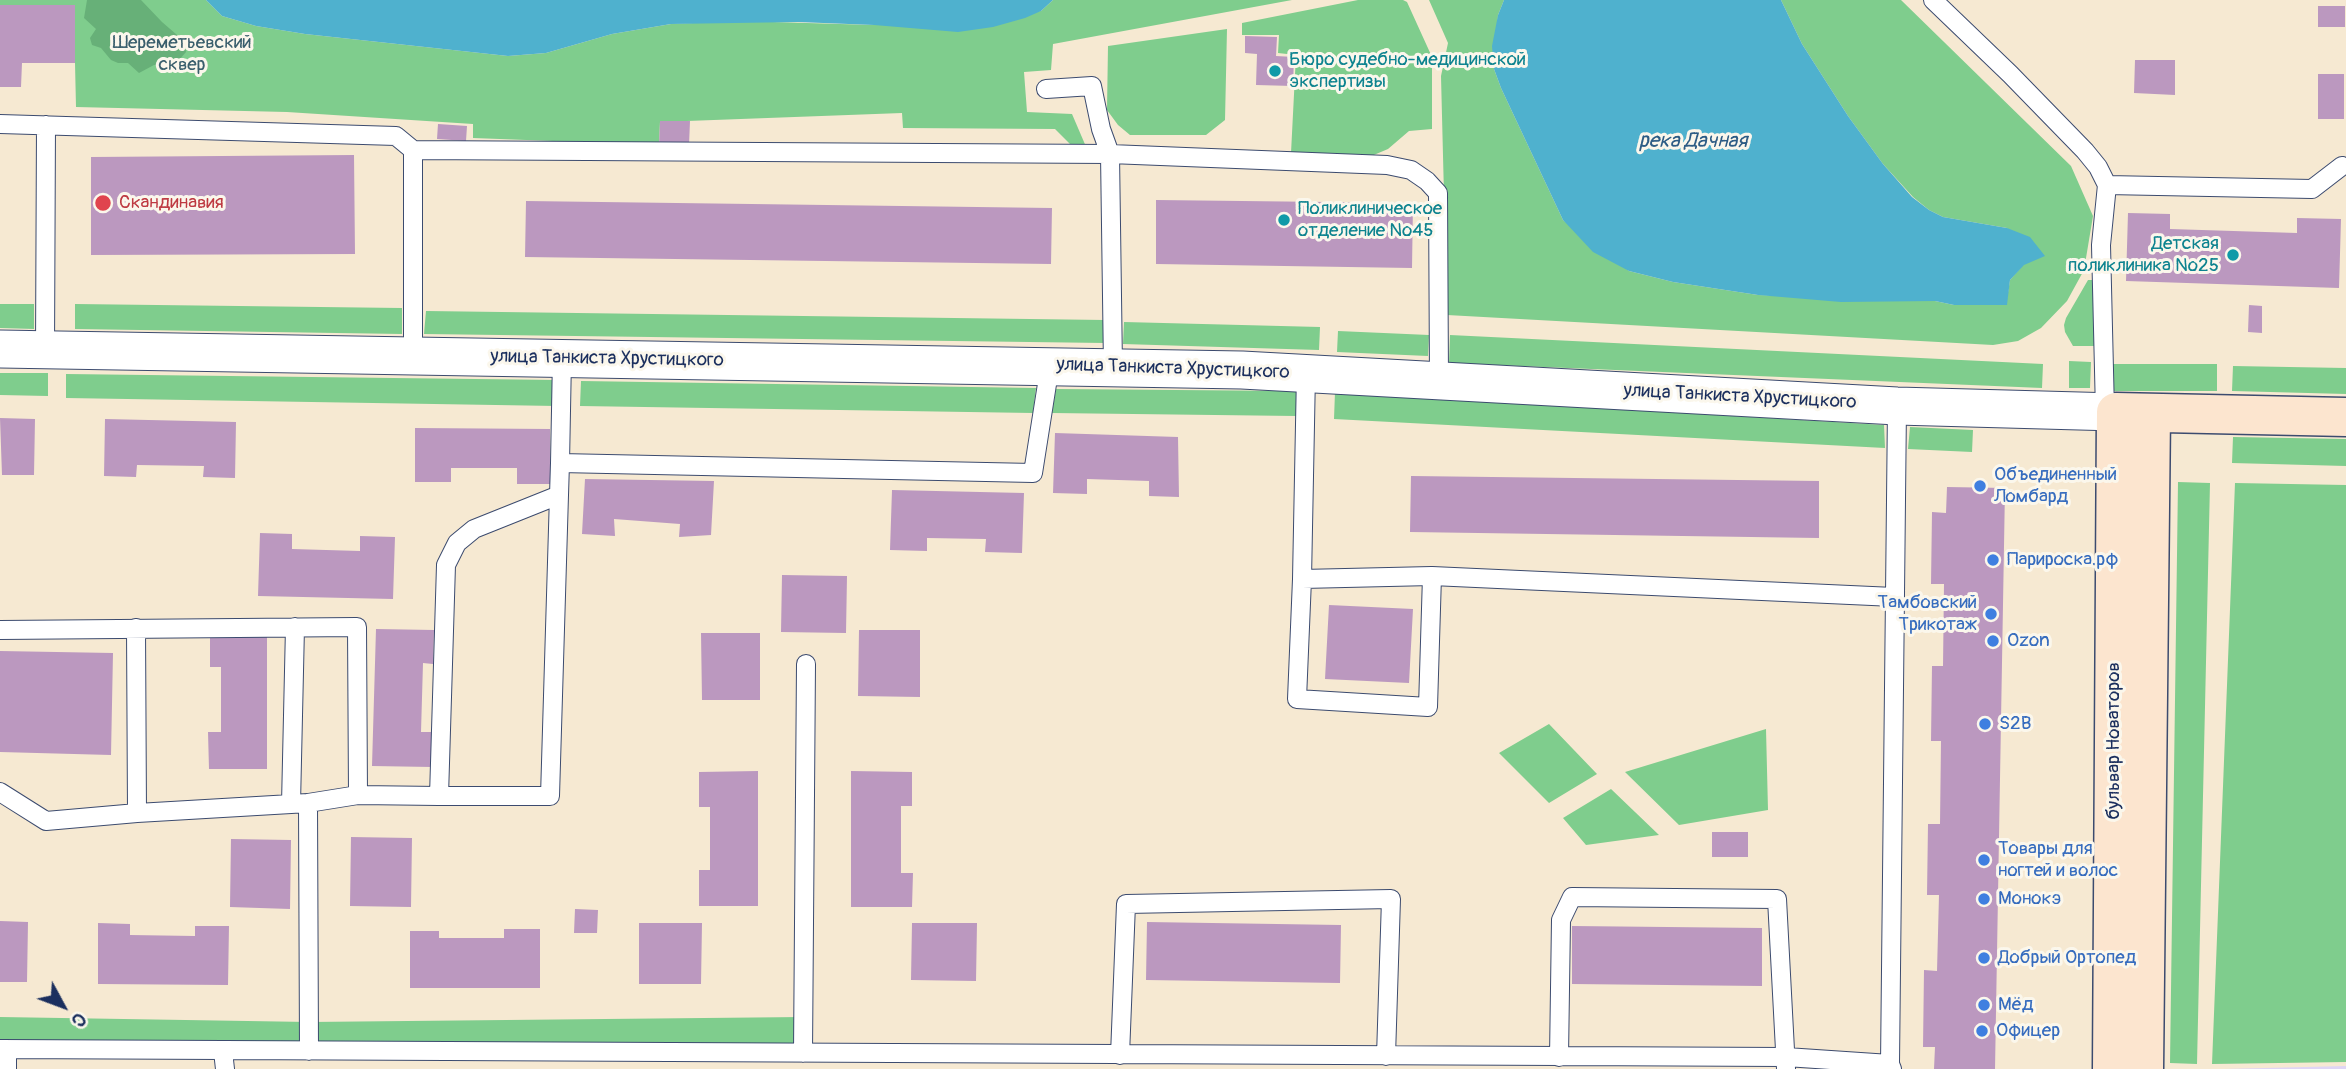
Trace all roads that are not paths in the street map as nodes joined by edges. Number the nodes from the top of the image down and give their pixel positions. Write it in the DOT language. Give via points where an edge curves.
graph roads {
  1 [pos="1933,0"];
  2 [pos="1046,89"];
  3 [pos="0,124"];
  4 [pos="46,125"];
  5 [pos="413,150"];
  6 [pos="1110,154"];
  7 [pos="2345,163"];
  8 [pos="2107,185"];
  9 [pos="0,349"];
  10 [pos="45,350"];
  11 [pos="413,355"];
  12 [pos="562,358"];
  13 [pos="1050,366"];
  14 [pos="1112,367"];
  15 [pos="1306,373"];
  16 [pos="1438,380"];
  17 [pos="1898,406"];
  18 [pos="2124,412"];
  19 [pos="2346,417"];
  20 [pos="560,463"];
  21 [pos="559,495"];
  22 [pos="1432,576"];
  23 [pos="1303,579"];
  24 [pos="1894,597"];
  25 [pos="295,627"];
  26 [pos="136,628"];
  27 [pos="0,630"];
  28 [pos="806,664"];
  29 [pos="0,792"];
  30 [pos="358,795"];
  31 [pos="439,796"];
  32 [pos="300,803"];
  33 [pos="137,813"];
  34 [pos="4,1049"];
  35 [pos="223,1051"];
  36 [pos="309,1051"];
  37 [pos="803,1053"];
  38 [pos="1120,1055"];
  39 [pos="1386,1056"];
  40 [pos="1559,1057"];
  41 [pos="721,1061"];
  42 [pos="1682,1063"];
  43 [pos="1786,1063"];
  44 [pos="1891,1066"];
  45 [pos="7,1069"];
  46 [pos="225,1069"];
  47 [pos="2112,1069"];
  48 [pos="2144,1069"];
  1 -- 8 [label="lane" via="2085,151"];
  2 -- 6 [label="lane" via="1092,86"];
  3 -- 4 [label="lane"];
  4 -- 5 [label="lane" via="396,136"];
  4 -- 10 [label="lane"];
  5 -- 6 [label="lane"];
  5 -- 11 [label="lane"];
  6 -- 14 [label="lane"];
  6 -- 16 [label="lane" via="1387,165 1410,170 1427,181 1438,193"];
  7 -- 8 [label="lane" via="2312,189"];
  8 -- 18 [label="lane" via="2101,245"];
  9 -- 10 [label="street, улица Танкиста Хрустицкого"];
  10 -- 11 [label="street, улица Танкиста Хрустицкого"];
  11 -- 12 [label="street, улица Танкиста Хрустицкого"];
  12 -- 13 [label="street, улица Танкиста Хрустицкого"];
  12 -- 20 [label="lane"];
  13 -- 14 [label="street, улица Танкиста Хрустицкого"];
  13 -- 20 [label="lane" via="1033,473"];
  14 -- 15 [label="street, улица Танкиста Хрустицкого"];
  15 -- 16 [label="street, улица Танкиста Хрустицкого"];
  15 -- 23 [label="lane"];
  16 -- 17 [label="street, улица Танкиста Хрустицкого"];
  17 -- 18 [label="street, улица Танкиста Хрустицкого"];
  17 -- 24 [label="lane"];
  18 -- 19 [label="street, улица Танкиста Хрустицкого"];
  18 -- 47 [label="street, бульвар Новаторов"];
  18 -- 48 [label="street, бульвар Новаторов"];
  20 -- 21 [label="lane"];
  21 -- 31 [label="lane" via="474,529 457,543 446,565"];
  21 -- 31 [label="lane" via="550,796"];
  22 -- 23 [label="lane"];
  22 -- 23 [label="lane" via="1428,706 1297,699"];
  22 -- 24 [label="lane"];
  24 -- 44 [label="lane"];
  25 -- 26 [label="lane"];
  25 -- 30 [label="lane" via="357,627"];
  25 -- 32 [label="lane"];
  26 -- 27 [label="lane"];
  26 -- 33 [label="lane"];
  28 -- 37 [label="lane"];
  29 -- 33 [label="lane" via="46,821"];
  30 -- 31 [label="lane"];
  30 -- 32 [label="lane"];
  32 -- 33 [label="lane"];
  32 -- 36 [label="lane"];
  34 -- 35 [label="lane"];
  34 -- 45 [label="lane"];
  35 -- 36 [label="lane"];
  35 -- 46 [label="lane"];
  36 -- 41 [label="lane"];
  37 -- 38 [label="lane"];
  37 -- 41 [label="lane"];
  38 -- 39 [label="lane"];
  38 -- 39 [label="lane" via="1126,904 1391,899"];
  39 -- 40 [label="lane"];
  40 -- 42 [label="lane"];
  40 -- 43 [label="lane" via="1561,920 1572,897 1777,900"];
  42 -- 43 [label="lane"];
  43 -- 44 [label="lane"];
}
